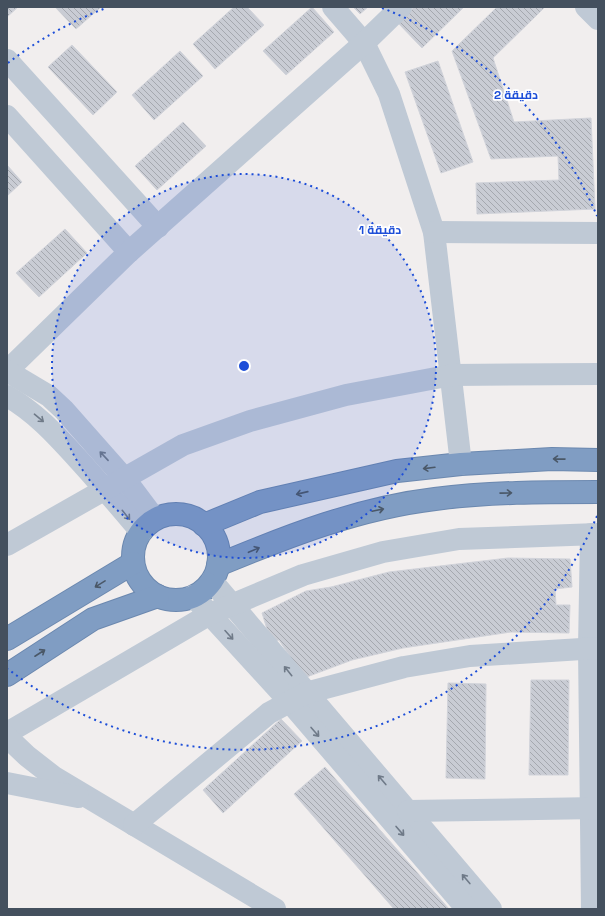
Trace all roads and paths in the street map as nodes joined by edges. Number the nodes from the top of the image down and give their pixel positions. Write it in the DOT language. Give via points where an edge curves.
graph roads {
  1 [pos="333,7"];
  2 [pos="401,7"];
  3 [pos="586,7"];
  4 [pos="598,19"];
  5 [pos="364,43"];
  6 [pos="7,60"];
  7 [pos="7,116"];
  8 [pos="158,226"];
  9 [pos="434,232"];
  10 [pos="598,233"];
  11 [pos="129,252"];
  12 [pos="7,371"];
  13 [pos="598,374"];
  14 [pos="452,375"];
  15 [pos="7,396"];
  16 [pos="598,460"];
  17 [pos="461,464"];
  18 [pos="125,478"];
  19 [pos="106,490"];
  20 [pos="598,492"];
  21 [pos="204,525"];
  22 [pos="148,526"];
  23 [pos="595,534"];
  24 [pos="7,545"];
  25 [pos="134,563"];
  26 [pos="215,573"];
  27 [pos="158,596"];
  28 [pos="193,596"];
  29 [pos="232,603"];
  30 [pos="210,614"];
  31 [pos="7,639"];
  32 [pos="594,648"];
  33 [pos="7,674"];
  34 [pos="297,697"];
  35 [pos="7,733"];
  36 [pos="7,737"];
  37 [pos="7,783"];
  38 [pos="93,800"];
  39 [pos="594,807"];
  40 [pos="408,811"];
  41 [pos="134,824"];
  42 [pos="275,909"];
  43 [pos="467,909"];
  44 [pos="491,909"];
  45 [pos="592,909"];
  1 -- 5 [label="street"];
  2 -- 5 [label="street"];
  3 -- 4 [label="street"];
  5 -- 8 [label="street"];
  5 -- 9 [label="street" via="389,94"];
  6 -- 8 [label="street"];
  7 -- 11 [label="street"];
  8 -- 11 [label="street"];
  9 -- 10 [label="street"];
  9 -- 14 [label="street"];
  11 -- 12 [label="street"];
  18 -- 12 [label="street, one-way" via="57,403"];
  13 -- 14 [label="street"];
  14 -- 17 [label="street"];
  14 -- 18 [label="street" via="346,395 250,422 183,445"];
  15 -- 19 [label="street, one-way" via="44,422"];
  16 -- 17 [label="highway, one-way" via="552,459"];
  17 -- 21 [label="highway, one-way" via="397,471 260,502"];
  18 -- 19 [label="street"];
  18 -- 22 [label="street"];
  19 -- 22 [label="street, one-way"];
  19 -- 24 [label="street"];
  26 -- 20 [label="highway, one-way" via="323,524 434,499 501,493"];
  21 -- 22 [label="highway" via="181,514 168,515"];
  21 -- 26 [label="highway" via="217,543"];
  22 -- 25 [label="highway" via="134,547"];
  23 -- 29 [label="street" via="459,539 383,552 303,575"];
  23 -- 32 [label="street"];
  25 -- 27 [label="highway" via="141,582"];
  25 -- 31 [label="highway, one-way"];
  26 -- 28 [label="highway" via="207,587"];
  26 -- 29 [label="street"];
  27 -- 28 [label="highway" via="169,599"];
  33 -- 27 [label="highway, one-way" via="93,619"];
  28 -- 30 [label="street"];
  29 -- 30 [label="street"];
  34 -- 29 [label="street, one-way"];
  30 -- 34 [label="street, one-way"];
  30 -- 35 [label="street"];
  32 -- 34 [label="street" via="470,656 404,667"];
  32 -- 39 [label="street"];
  40 -- 34 [label="street, one-way"];
  34 -- 41 [label="street" via="269,713"];
  34 -- 43 [label="street, one-way"];
  36 -- 38 [label="street" via="54,777"];
  37 -- 38 [label="street"];
  38 -- 41 [label="street"];
  39 -- 40 [label="street"];
  39 -- 45 [label="street"];
  44 -- 40 [label="street, one-way"];
  41 -- 42 [label="street"];
}
